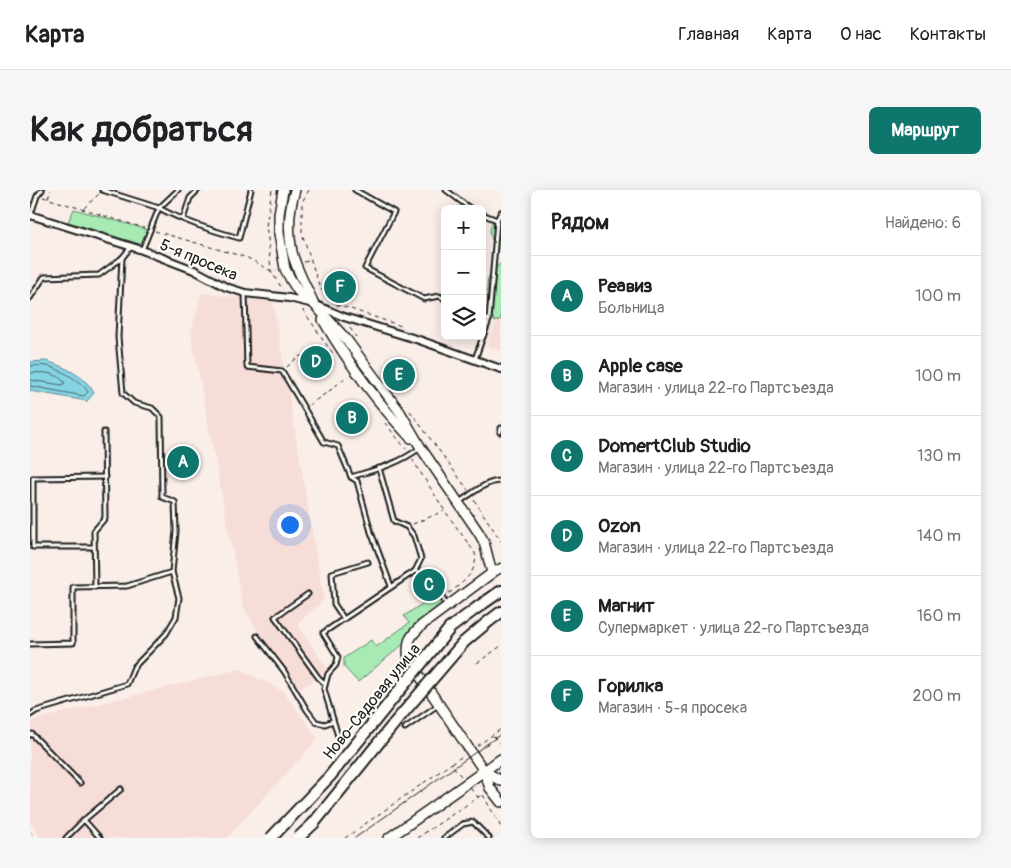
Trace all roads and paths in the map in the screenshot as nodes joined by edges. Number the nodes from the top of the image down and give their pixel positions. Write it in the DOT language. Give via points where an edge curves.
graph roads {
  1 [pos="42,190"];
  2 [pos="51,190"];
  3 [pos="102,190"];
  4 [pos="178,190"];
  5 [pos="198,190"];
  6 [pos="251,190"];
  7 [pos="283,190"];
  8 [pos="295,190"];
  9 [pos="308,190"];
  10 [pos="355,190"];
  11 [pos="446,190"];
  12 [pos="48,198"];
  13 [pos="466,205"];
  14 [pos="160,208"];
  15 [pos="83,209"];
  16 [pos="501,212"];
  17 [pos="30,215"];
  18 [pos="486,216"];
  19 [pos="183,220"];
  20 [pos="497,220"];
  21 [pos="131,246"];
  22 [pos="142,250"];
  23 [pos="122,258"];
  24 [pos="244,293"];
  25 [pos="441,297"];
  26 [pos="30,298"];
  27 [pos="289,298"];
  28 [pos="314,304"];
  29 [pos="344,317"];
  30 [pos="486,319"];
  31 [pos="489,320"];
  32 [pos="360,343"];
  33 [pos="328,345"];
  34 [pos="334,356"];
  35 [pos="475,360"];
  36 [pos="501,369"];
  37 [pos="282,371"];
  38 [pos="348,375"];
  39 [pos="407,407"];
  40 [pos="304,408"];
  41 [pos="382,419"];
  42 [pos="104,432"];
  43 [pos="421,448"];
  44 [pos="410,455"];
  45 [pos="379,468"];
  46 [pos="105,477"];
  47 [pos="351,477"];
  48 [pos="501,481"];
  49 [pos="471,494"];
  50 [pos="459,503"];
  51 [pos="445,511"];
  52 [pos="412,525"];
  53 [pos="501,541"];
  54 [pos="94,547"];
  55 [pos="368,562"];
  56 [pos="501,568"];
  57 [pos="415,571"];
  58 [pos="172,572"];
  59 [pos="492,573"];
  60 [pos="95,586"];
  61 [pos="392,586"];
  62 [pos="501,591"];
  63 [pos="308,594"];
  64 [pos="445,602"];
  65 [pos="501,612"];
  66 [pos="344,619"];
  67 [pos="257,636"];
  68 [pos="30,644"];
  69 [pos="501,646"];
  70 [pos="477,663"];
  71 [pos="324,683"];
  72 [pos="438,704"];
  73 [pos="30,715"];
  74 [pos="333,721"];
  75 [pos="405,728"];
  76 [pos="30,735"];
  77 [pos="492,735"];
  78 [pos="338,736"];
  79 [pos="500,742"];
  80 [pos="501,759"];
  81 [pos="452,763"];
  82 [pos="484,771"];
  83 [pos="501,782"];
  84 [pos="80,783"];
  85 [pos="121,789"];
  86 [pos="501,802"];
  87 [pos="84,820"];
  88 [pos="501,827"];
  89 [pos="30,832"];
  90 [pos="34,838"];
  91 [pos="66,838"];
  92 [pos="100,838"];
  93 [pos="271,838"];
  94 [pos="298,838"];
  95 [pos="345,838"];
  96 [pos="389,838"];
  97 [pos="418,838"];
  98 [pos="444,838"];
  99 [pos="489,838"];
  1 -- 17 [label="lane"];
  2 -- 12 [label="path"];
  3 -- 14 [label="lane"];
  3 -- 15 [label="path"];
  4 -- 14 [label="lane"];
  5 -- 19 [label="lane" via="190,198"];
  6 -- 19 [label="lane" via="239,238"];
  7 -- 28 [label="main road" via="279,233 285,269 298,291"];
  8 -- 28 [label="main road" via="291,202 292,252"];
  9 -- 29 [label="path" via="302,202 302,233 320,288"];
  10 -- 25 [label="lane" via="394,212 365,268 424,299"];
  11 -- 13 [label="lane"];
  14 -- 19 [label="lane"];
  14 -- 22 [label="lane"];
  16 -- 20 [label="lane"];
  17 -- 21 [label="street, 5-я просека"];
  18 -- 20 [label="lane"];
  20 -- 31 [label="lane"];
  21 -- 22 [label="street, 5-я просека"];
  21 -- 23 [label="lane"];
  22 -- 24 [label="street, 5-я просека"];
  23 -- 26 [label="lane" via="99,275 44,278"];
  23 -- 58 [label="lane" via="118,337 123,393 134,403 152,408 161,417 162,497 175,502"];
  24 -- 27 [label="street, 5-я просека"];
  24 -- 37 [label="lane" via="247,368"];
  27 -- 28 [label="street, 5-я просека"];
  27 -- 33 [label="path" via="300,304"];
  28 -- 29 [label="street, 5-я просека"];
  28 -- 43 [label="main road" via="338,344 386,410"];
  29 -- 32 [label="path"];
  29 -- 35 [label="street, 5-я просека"];
  30 -- 31 [label="lane"];
  31 -- 35 [label="lane"];
  33 -- 34 [label="path"];
  33 -- 37 [label="path" via="298,357"];
  35 -- 36 [label="street, 5-я просека"];
  37 -- 40 [label="lane"];
  38 -- 40 [label="path"];
  39 -- 49 [label="path"];
  40 -- 47 [label="lane" via="324,442 338,446"];
  41 -- 44 [label="path"];
  42 -- 46 [label="lane"];
  43 -- 44 [label="lane"];
  43 -- 50 [label="main road"];
  44 -- 45 [label="lane"];
  44 -- 51 [label="path"];
  45 -- 47 [label="lane"];
  45 -- 57 [label="lane" via="394,520 407,527 414,536 421,559"];
  46 -- 54 [label="lane" via="105,518 94,532"];
  46 -- 54 [label="lane" via="33,478 33,547"];
  47 -- 61 [label="lane" via="357,481 371,532"];
  48 -- 49 [label="lane"];
  49 -- 50 [label="lane"];
  49 -- 53 [label="path"];
  50 -- 59 [label="main road" via="484,542"];
  51 -- 52 [label="path"];
  51 -- 64 [label="path" via="471,547 476,560 466,579"];
  54 -- 60 [label="lane"];
  55 -- 66 [label="lane" via="332,573 334,604"];
  56 -- 59 [label="street"];
  57 -- 61 [label="lane"];
  57 -- 64 [label="lane" via="430,577"];
  58 -- 60 [label="lane" via="127,586"];
  58 -- 73 [label="lane" via="179,598 176,616 166,634 134,667 128,684"];
  59 -- 64 [label="main road"];
  60 -- 68 [label="lane" via="74,587 74,644"];
  61 -- 66 [label="lane"];
  62 -- 93 [label="main road, Ново-Садовая улица, bridge" via="450,628 330,776"];
  63 -- 71 [label="lane" via="275,617"];
  64 -- 72 [label="main road" via="412,634 407,646 409,660"];
  65 -- 94 [label="main road, Ново-Садовая улица, bridge" via="464,642 325,810"];
  66 -- 71 [label="lane" via="323,633 338,657"];
  67 -- 74 [label="lane" via="284,670 316,722 325,724"];
  69 -- 70 [label="path"];
  71 -- 74 [label="lane"];
  72 -- 75 [label="lane"];
  72 -- 82 [label="main road"];
  74 -- 78 [label="lane"];
  76 -- 84 [label="lane"];
  77 -- 79 [label="path"];
  80 -- 82 [label="main road"];
  81 -- 95 [label="path"];
  82 -- 83 [label="main road"];
  82 -- 86 [label="main road" via="490,788"];
  82 -- 96 [label="main road"];
  85 -- 87 [label="lane"];
  87 -- 91 [label="lane"];
  87 -- 92 [label="lane"];
  88 -- 97 [label="path" via="483,794"];
  89 -- 90 [label="path"];
  98 -- 99 [label="lane" via="463,824 473,822"];
}
